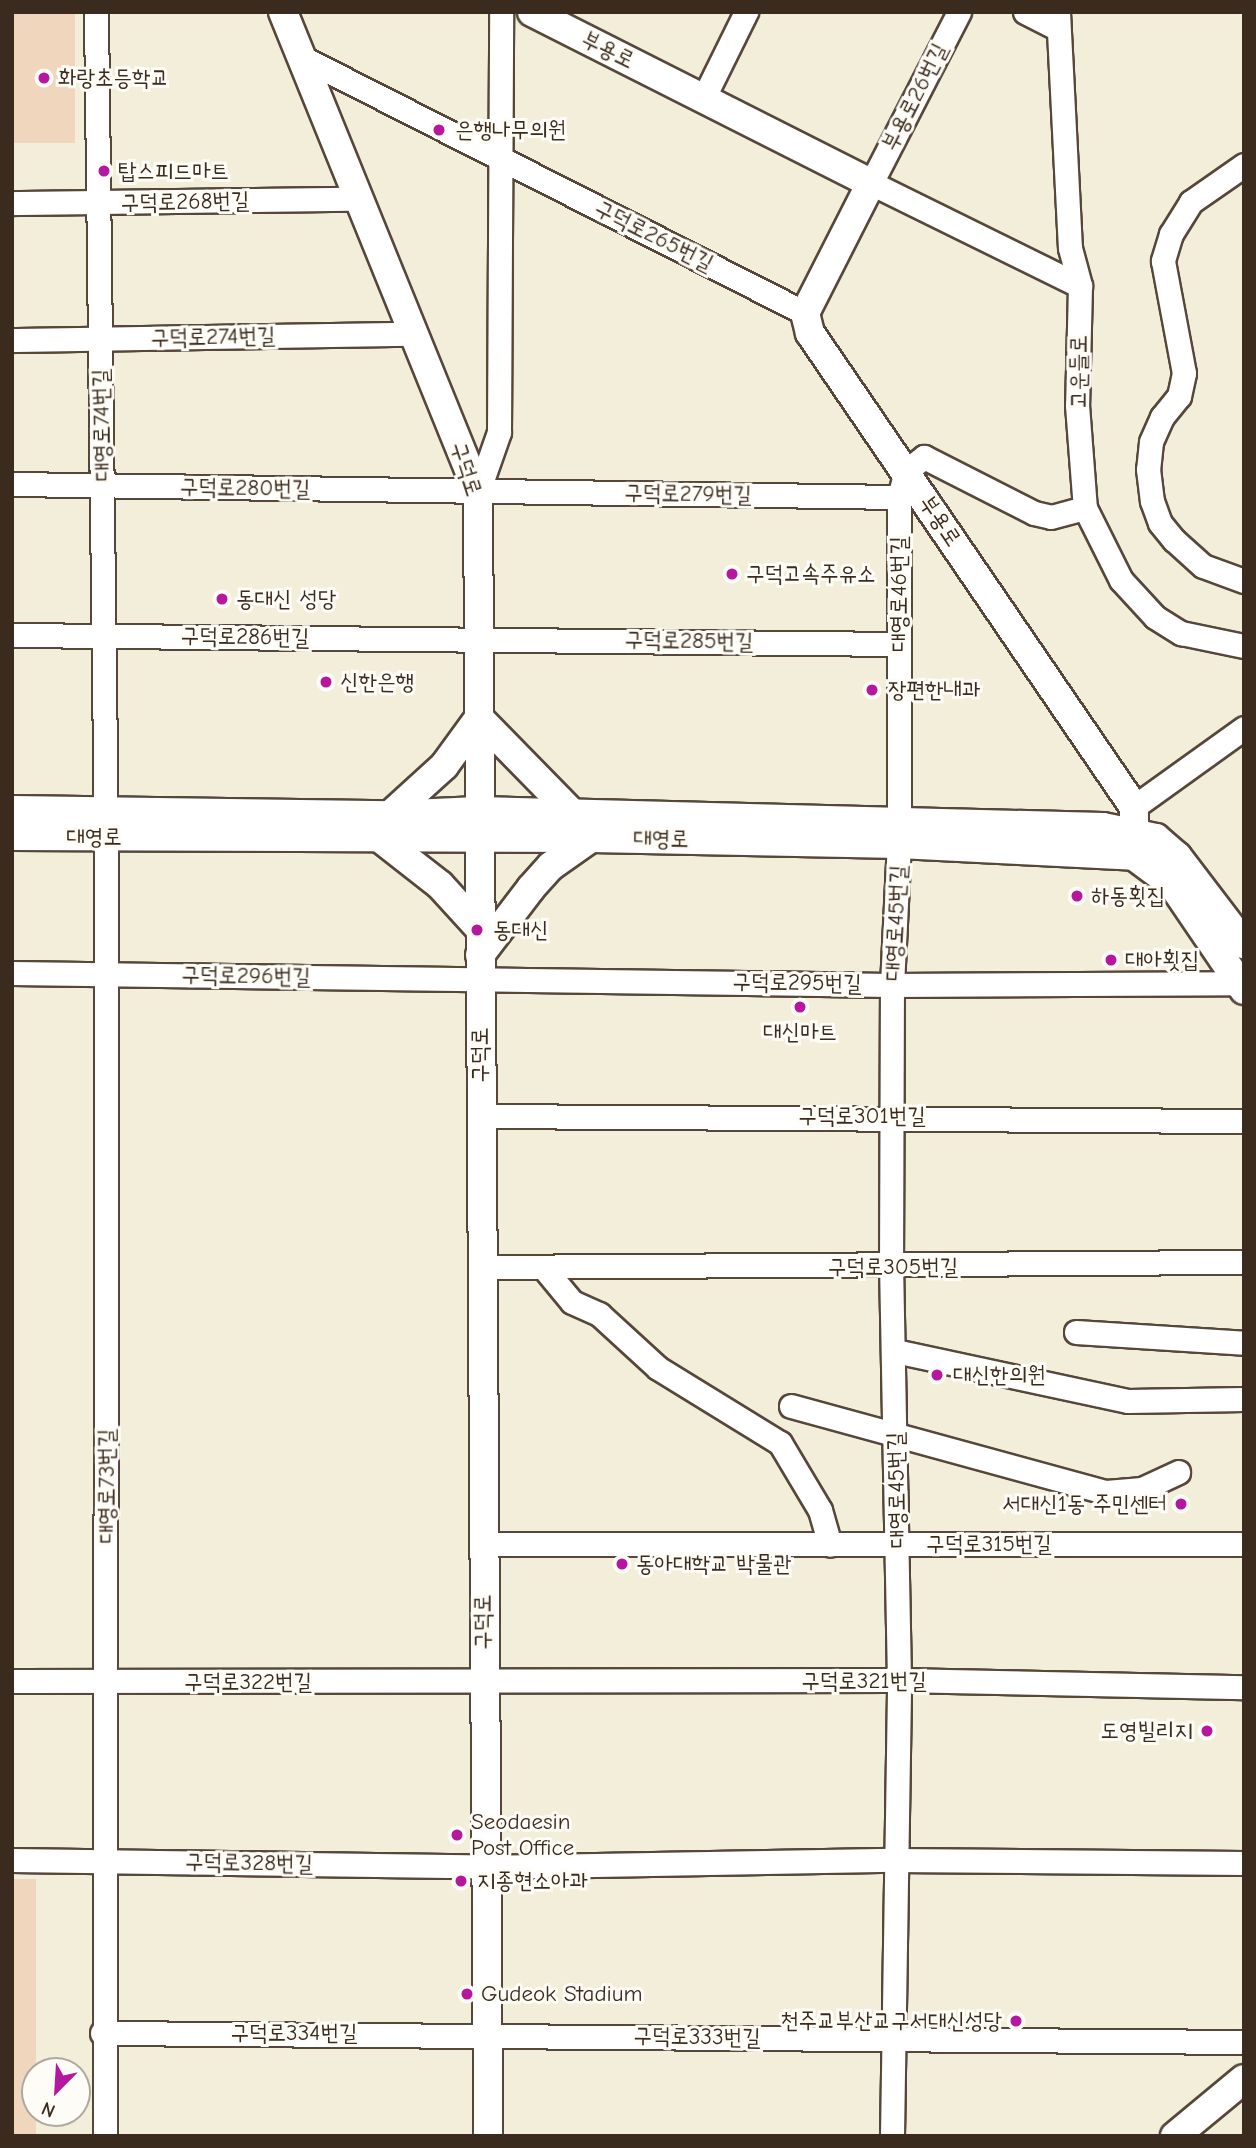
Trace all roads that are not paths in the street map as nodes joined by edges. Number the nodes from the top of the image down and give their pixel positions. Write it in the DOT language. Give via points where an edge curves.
graph roads {
  1 [pos="96,12"];
  2 [pos="283,12"];
  3 [pos="501,12"];
  4 [pos="746,12"];
  5 [pos="960,12"];
  6 [pos="1025,12"];
  7 [pos="534,13"];
  8 [pos="1058,21"];
  9 [pos="301,57"];
  10 [pos="704,97"];
  11 [pos="502,159"];
  12 [pos="1244,165"];
  13 [pos="871,183"];
  14 [pos="359,199"];
  15 [pos="12,203"];
  16 [pos="99,204"];
  17 [pos="1080,286"];
  18 [pos="805,313"];
  19 [pos="414,334"];
  20 [pos="101,338"];
  21 [pos="12,340"];
  22 [pos="12,484"];
  23 [pos="902,484"];
  24 [pos="102,485"];
  25 [pos="478,492"];
  26 [pos="1085,508"];
  27 [pos="1244,581"];
  28 [pos="12,635"];
  29 [pos="104,636"];
  30 [pos="478,639"];
  31 [pos="900,644"];
  32 [pos="1244,646"];
  33 [pos="479,718"];
  34 [pos="1244,728"];
  35 [pos="12,810"];
  36 [pos="573,814"];
  37 [pos="105,823"];
  38 [pos="478,824"];
  39 [pos="383,825"];
  40 [pos="1134,832"];
  41 [pos="899,834"];
  42 [pos="12,836"];
  43 [pos="591,838"];
  44 [pos="1244,944"];
  45 [pos="480,954"];
  46 [pos="12,973"];
  47 [pos="107,974"];
  48 [pos="892,985"];
  49 [pos="1243,986"];
  50 [pos="481,1116"];
  51 [pos="893,1116"];
  52 [pos="1244,1121"];
  53 [pos="1244,1262"];
  54 [pos="481,1267"];
  55 [pos="543,1267"];
  56 [pos="891,1268"];
  57 [pos="1076,1332"];
  58 [pos="1244,1343"];
  59 [pos="895,1351"];
  60 [pos="1244,1399"];
  61 [pos="791,1406"];
  62 [pos="896,1437"];
  63 [pos="1178,1472"];
  64 [pos="483,1544"];
  65 [pos="897,1544"];
  66 [pos="1244,1544"];
  67 [pos="830,1545"];
  68 [pos="899,1680"];
  69 [pos="12,1681"];
  70 [pos="107,1681"];
  71 [pos="483,1684"];
  72 [pos="1244,1687"];
  73 [pos="12,1860"];
  74 [pos="104,1860"];
  75 [pos="894,1860"];
  76 [pos="1244,1863"];
  77 [pos="485,1867"];
  78 [pos="102,2033"];
  79 [pos="487,2034"];
  80 [pos="893,2040"];
  81 [pos="1244,2042"];
  82 [pos="1244,2078"];
  83 [pos="105,2136"];
  84 [pos="488,2136"];
  85 [pos="892,2136"];
  86 [pos="1175,2136"];
  1 -- 16 [label="street, 대영로74번길"];
  2 -- 9 [label="main road, 구덕로"];
  3 -- 11 [label="street"];
  4 -- 10 [label="street"];
  5 -- 13 [label="street, 부용로26번길"];
  6 -- 8 [label="street"];
  7 -- 10 [label="main road, 부용로"];
  8 -- 17 [label="street, 고운들로" via="1070,248"];
  9 -- 11 [label="street, 구덕로265번길"];
  9 -- 14 [label="main road, 구덕로"];
  10 -- 13 [label="main road, 부용로"];
  11 -- 18 [label="street, 구덕로265번길"];
  11 -- 25 [label="street" via="499,432"];
  12 -- 27 [label="street" via="1191,202 1171,234 1163,261 1184,373 1179,396 1162,417 1151,442 1148,469 1160,523 1174,540 1203,566"];
  13 -- 17 [label="street, 부용로"];
  13 -- 18 [label="main road"];
  14 -- 16 [label="street, 구덕로268번길"];
  14 -- 19 [label="main road, 구덕로"];
  15 -- 16 [label="street, 구덕로268번길"];
  16 -- 20 [label="street, 대영로74번길"];
  17 -- 26 [label="street, 고운들로" via="1077,405"];
  18 -- 23 [label="main road, 부용로" via="820,348"];
  19 -- 20 [label="street, 구덕로274번길"];
  19 -- 25 [label="main road, 구덕로"];
  20 -- 21 [label="street, 구덕로274번길"];
  20 -- 24 [label="street, 대영로74번길"];
  22 -- 24 [label="street, 구덕로280번길"];
  23 -- 25 [label="street, 구덕로279번길"];
  23 -- 26 [label="street" via="924,457 1034,513 1051,517"];
  23 -- 31 [label="street, 대영로46번길"];
  23 -- 40 [label="main road, 부용로"];
  24 -- 25 [label="street, 구덕로280번길"];
  24 -- 29 [label="street, 대영로74번길"];
  25 -- 30 [label="main road, 구덕로"];
  26 -- 32 [label="street, 고운들로" via="1121,580 1155,617 1181,633"];
  28 -- 29 [label="street, 구덕로286번길"];
  29 -- 30 [label="street, 구덕로286번길"];
  29 -- 37 [label="street, 대영로74번길"];
  30 -- 31 [label="street, 구덕로285번길"];
  30 -- 33 [label="main road, 구덕로"];
  31 -- 41 [label="street, 대영로46번길"];
  33 -- 36 [label="main road"];
  33 -- 38 [label="main road, 구덕로"];
  33 -- 39 [label="main road" via="444,766"];
  34 -- 40 [label="street"];
  35 -- 37 [label="main road, 대영로"];
  36 -- 38 [label="main road, 대영로"];
  36 -- 41 [label="main road, 대영로"];
  37 -- 39 [label="main road, 대영로"];
  37 -- 42 [label="main road, 대영로"];
  37 -- 47 [label="street, 대영로73번길"];
  38 -- 39 [label="main road, 대영로"];
  38 -- 43 [label="main road, 대영로"];
  38 -- 45 [label="main road, 구덕로"];
  39 -- 45 [label="main road" via="440,885"];
  40 -- 41 [label="main road, 대영로"];
  40 -- 44 [label="main road, 대영로" via="1156,838 1177,856"];
  40 -- 49 [label="main road"];
  41 -- 43 [label="main road, 대영로"];
  41 -- 48 [label="street, 대영로45번길"];
  43 -- 45 [label="main road" via="551,866"];
  45 -- 47 [label="street, 구덕로296번길"];
  45 -- 48 [label="street, 구덕로295번길"];
  45 -- 50 [label="main road, 구덕로"];
  46 -- 47 [label="street, 구덕로296번길"];
  47 -- 70 [label="street, 대영로73번길"];
  48 -- 49 [label="street, 구덕로295번길"];
  48 -- 51 [label="street, 대영로45번길"];
  50 -- 51 [label="street, 구덕로301번길"];
  50 -- 54 [label="main road, 구덕로"];
  51 -- 52 [label="street, 구덕로301번길"];
  51 -- 56 [label="street, 대영로45번길"];
  53 -- 56 [label="street, 구덕로305번길"];
  54 -- 55 [label="street, 구덕로305번길"];
  54 -- 64 [label="main road, 구덕로"];
  55 -- 56 [label="street, 구덕로305번길"];
  55 -- 67 [label="street" via="572,1302 599,1314 658,1368 780,1443 820,1510"];
  56 -- 59 [label="street, 대영로45번길"];
  57 -- 58 [label="street"];
  59 -- 60 [label="street" via="1128,1401"];
  59 -- 62 [label="street, 대영로45번길"];
  61 -- 62 [label="street"];
  62 -- 63 [label="street" via="1106,1492 1142,1489"];
  62 -- 65 [label="street, 대영로45번길"];
  64 -- 67 [label="street, 구덕로315번길"];
  64 -- 71 [label="main road, 구덕로"];
  65 -- 66 [label="street, 구덕로315번길"];
  65 -- 67 [label="street, 구덕로315번길"];
  65 -- 68 [label="street, 대영로45번길"];
  68 -- 71 [label="street, 구덕로321번길"];
  68 -- 72 [label="street, 구덕로321번길"];
  68 -- 75 [label="street, 대영로45번길"];
  69 -- 70 [label="street, 구덕로322번길"];
  70 -- 71 [label="street, 구덕로322번길"];
  70 -- 74 [label="street, 대영로73번길"];
  71 -- 77 [label="main road, 구덕로"];
  73 -- 74 [label="street, 구덕로328번길"];
  74 -- 77 [label="street, 구덕로328번길"];
  74 -- 78 [label="street, 대영로73번길"];
  75 -- 76 [label="street, 구덕로328번길"];
  75 -- 77 [label="street, 구덕로328번길"];
  75 -- 80 [label="street, 대영로45번길"];
  77 -- 79 [label="main road, 구덕로"];
  78 -- 79 [label="street, 구덕로334번길"];
  78 -- 83 [label="street, 대영로73번길"];
  79 -- 80 [label="street, 구덕로333번길"];
  79 -- 84 [label="main road, 구덕로"];
  80 -- 81 [label="street, 구덕로333번길"];
  80 -- 85 [label="street, 대영로45번길"];
  82 -- 86 [label="main road"];
}
